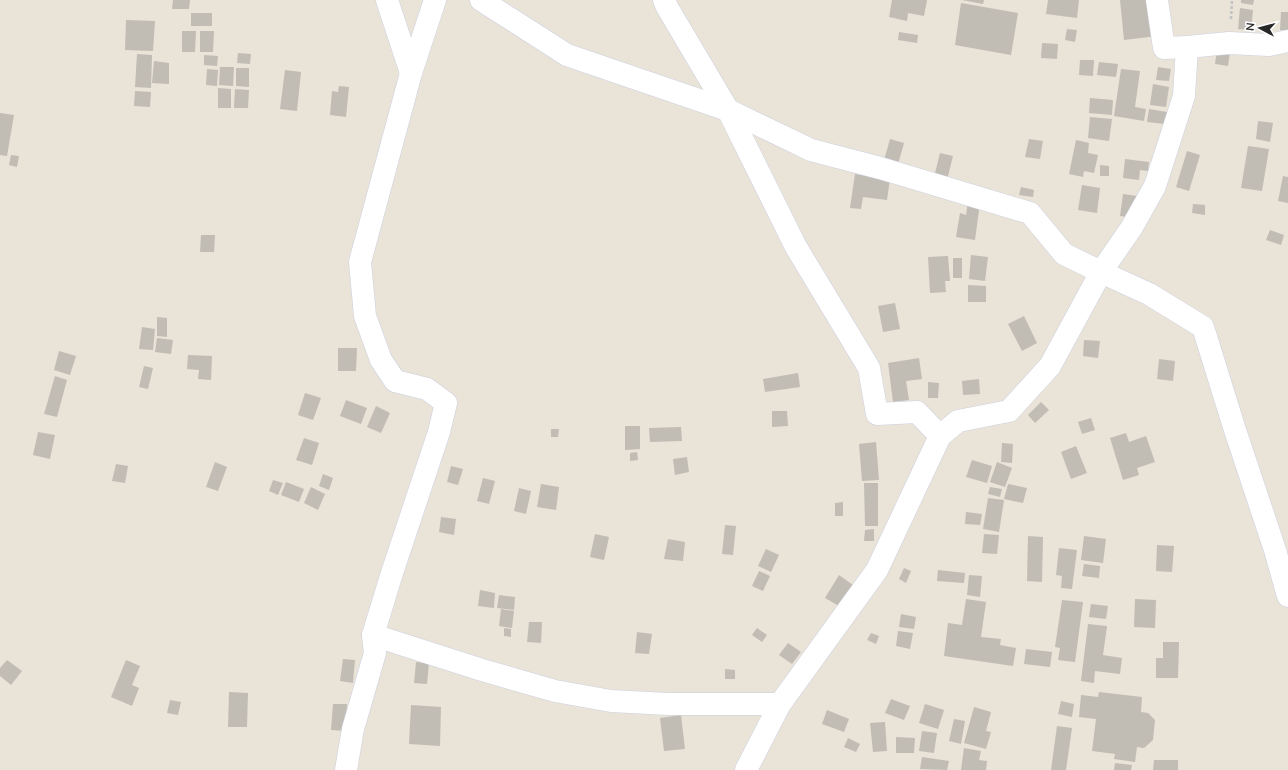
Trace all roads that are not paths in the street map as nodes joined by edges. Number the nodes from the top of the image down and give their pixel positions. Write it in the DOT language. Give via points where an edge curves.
graph roads {
  1 [pos="387,0"];
  2 [pos="435,0"];
  3 [pos="481,0"];
  4 [pos="664,0"];
  5 [pos="1157,0"];
  6 [pos="1288,41"];
  7 [pos="1187,47"];
  8 [pos="411,73"];
  9 [pos="728,110"];
  10 [pos="1101,272"];
  11 [pos="940,436"];
  12 [pos="1288,596"];
  13 [pos="373,635"];
  14 [pos="780,704"];
  15 [pos="346,770"];
  16 [pos="746,770"];
  1 -- 8 [label="street"];
  2 -- 8 [label="street"];
  3 -- 9 [label="street" via="567,55"];
  4 -- 9 [label="street"];
  5 -- 7 [label="street" via="1164,48"];
  6 -- 7 [label="street"];
  7 -- 10 [label="street" via="1184,96 1155,186"];
  8 -- 13 [label="street" via="360,262 365,316 381,360 395,381 426,389 446,403 439,432"];
  9 -- 10 [label="street" via="812,150 1030,213 1064,254"];
  9 -- 11 [label="street" via="796,247 869,368 877,414 917,412"];
  10 -- 11 [label="street" via="1050,366 1009,411 958,421"];
  10 -- 12 [label="street" via="1149,294 1203,327"];
  11 -- 14 [label="street" via="877,570"];
  13 -- 14 [label="street" via="555,691 611,701"];
  13 -- 15 [label="street" via="375,653 353,729"];
  14 -- 16 [label="street"];
}
